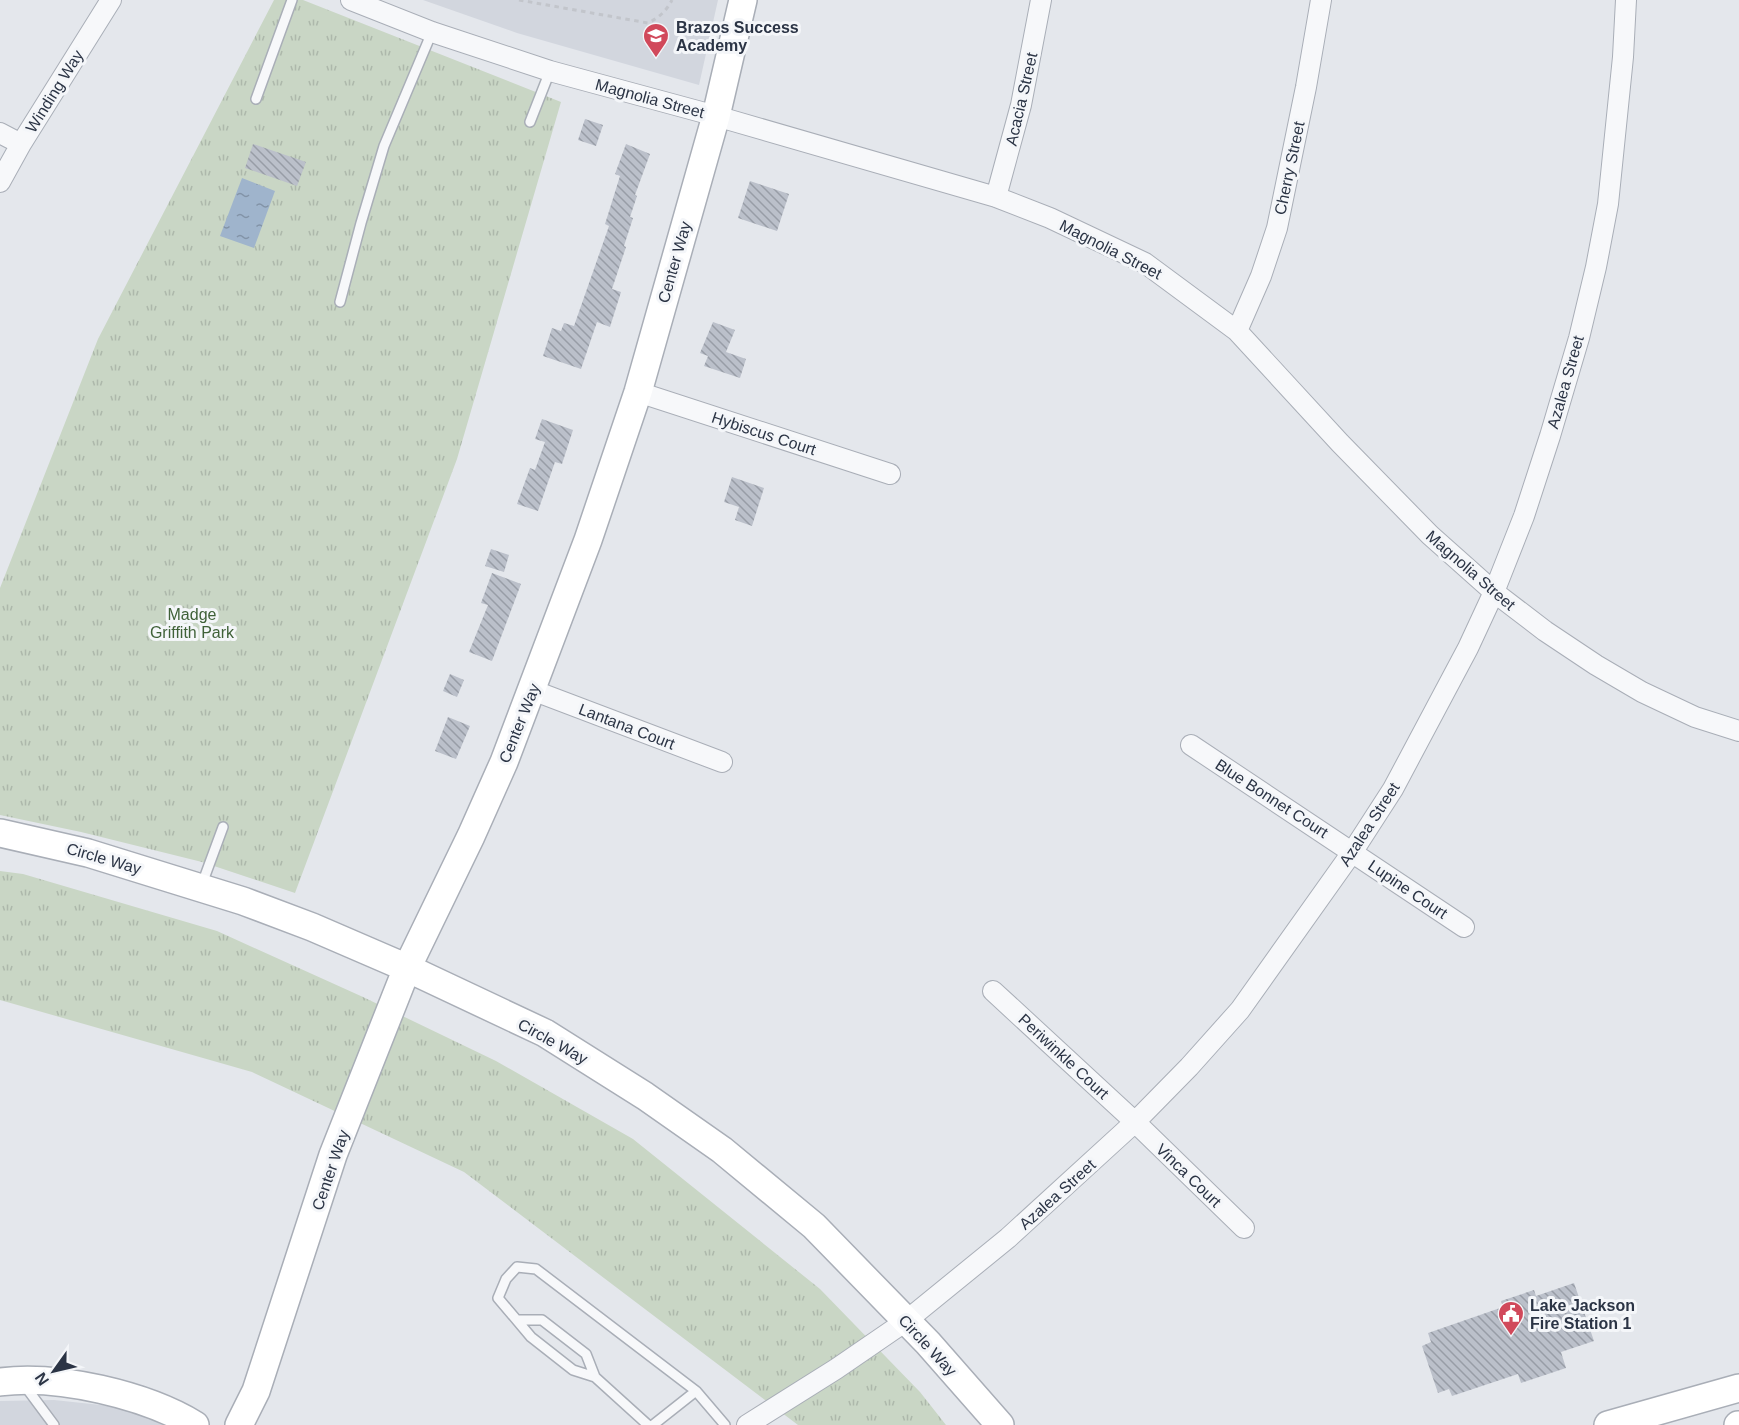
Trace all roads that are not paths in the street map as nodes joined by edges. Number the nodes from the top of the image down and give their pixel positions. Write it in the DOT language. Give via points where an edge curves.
graph roads {
  1 [pos="111,0"];
  2 [pos="292,0"];
  3 [pos="351,0"];
  4 [pos="742,0"];
  5 [pos="1041,0"];
  6 [pos="1321,0"];
  7 [pos="1626,0"];
  8 [pos="432,32"];
  9 [pos="550,71"];
  10 [pos="256,99"];
  11 [pos="716,116"];
  12 [pos="530,122"];
  13 [pos="0,133"];
  14 [pos="21,144"];
  15 [pos="0,182"];
  16 [pos="996,197"];
  17 [pos="340,302"];
  18 [pos="1237,331"];
  19 [pos="638,392"];
  20 [pos="890,474"];
  21 [pos="1494,592"];
  22 [pos="532,690"];
  23 [pos="1739,731"];
  24 [pos="1191,745"];
  25 [pos="722,762"];
  26 [pos="223,827"];
  27 [pos="0,833"];
  28 [pos="1353,851"];
  29 [pos="201,887"];
  30 [pos="1464,927"];
  31 [pos="407,968"];
  32 [pos="993,991"];
  33 [pos="1135,1122"];
  34 [pos="1244,1228"];
  35 [pos="518,1320"];
  36 [pos="906,1321"];
  37 [pos="595,1377"];
  38 [pos="10,1381"];
  39 [pos="1739,1388"];
  40 [pos="696,1391"];
  41 [pos="1676,1415"];
  42 [pos="54,1425"];
  43 [pos="195,1425"];
  44 [pos="239,1425"];
  45 [pos="648,1425"];
  46 [pos="653,1425"];
  47 [pos="725,1425"];
  48 [pos="747,1425"];
  49 [pos="1000,1425"];
  50 [pos="1609,1425"];
  1 -- 14 [label="street, Winding Way"];
  2 -- 10 [label="lane"];
  3 -- 8 [label="street, Magnolia Street"];
  4 -- 11 [label="street, Center Way"];
  5 -- 16 [label="street, Acacia Street" via="1021,105"];
  6 -- 18 [label="street, Cherry Street" via="1276,228"];
  7 -- 21 [label="street, Azalea Street" via="1614,158 1596,267 1524,516"];
  8 -- 9 [label="street, Magnolia Street"];
  8 -- 17 [label="lane" via="384,146"];
  9 -- 11 [label="street, Magnolia Street"];
  9 -- 12 [label="lane"];
  11 -- 16 [label="street, Magnolia Street"];
  11 -- 19 [label="street, Center Way"];
  13 -- 14 [label="street"];
  14 -- 15 [label="street, Winding Way"];
  16 -- 18 [label="street, Magnolia Street" via="1145,263"];
  18 -- 21 [label="street, Magnolia Street" via="1430,535"];
  19 -- 20 [label="street, Hybiscus Court"];
  19 -- 22 [label="street, Center Way"];
  21 -- 23 [label="street, Magnolia Street" via="1545,631 1642,692 1695,717"];
  21 -- 28 [label="street, Azalea Street" via="1425,731"];
  22 -- 25 [label="street, Lantana Court"];
  22 -- 31 [label="street, Center Way" via="471,836"];
  24 -- 28 [label="street, Blue Bonnet Court"];
  26 -- 29 [label="lane"];
  27 -- 29 [label="street, Circle Way" via="88,853"];
  28 -- 30 [label="street, Lupine Court"];
  28 -- 33 [label="street, Azalea Street" via="1240,1010"];
  29 -- 31 [label="street, Circle Way" via="312,927"];
  31 -- 36 [label="street, Circle Way" via="545,1033 712,1143 814,1226"];
  31 -- 44 [label="street, Center Way" via="333,1155 256,1391"];
  32 -- 33 [label="street, Periwinkle Court"];
  33 -- 34 [label="street, Vinca Court"];
  33 -- 36 [label="street, Azalea Street" via="1008,1238"];
  35 -- 37 [label="lane" via="531,1337 573,1370"];
  35 -- 37 [label="lane" via="542,1320 586,1354"];
  35 -- 40 [label="lane" via="498,1298 517,1267 536,1269"];
  36 -- 48 [label="street, Azalea Street"];
  36 -- 49 [label="street, Circle Way"];
  37 -- 45 [label="lane"];
  38 -- 42 [label="lane"];
  38 -- 43 [label="street" via="70,1383 121,1395"];
  39 -- 41 [label="street"];
  40 -- 46 [label="lane"];
  40 -- 47 [label="lane"];
  41 -- 50 [label="street"];
}
